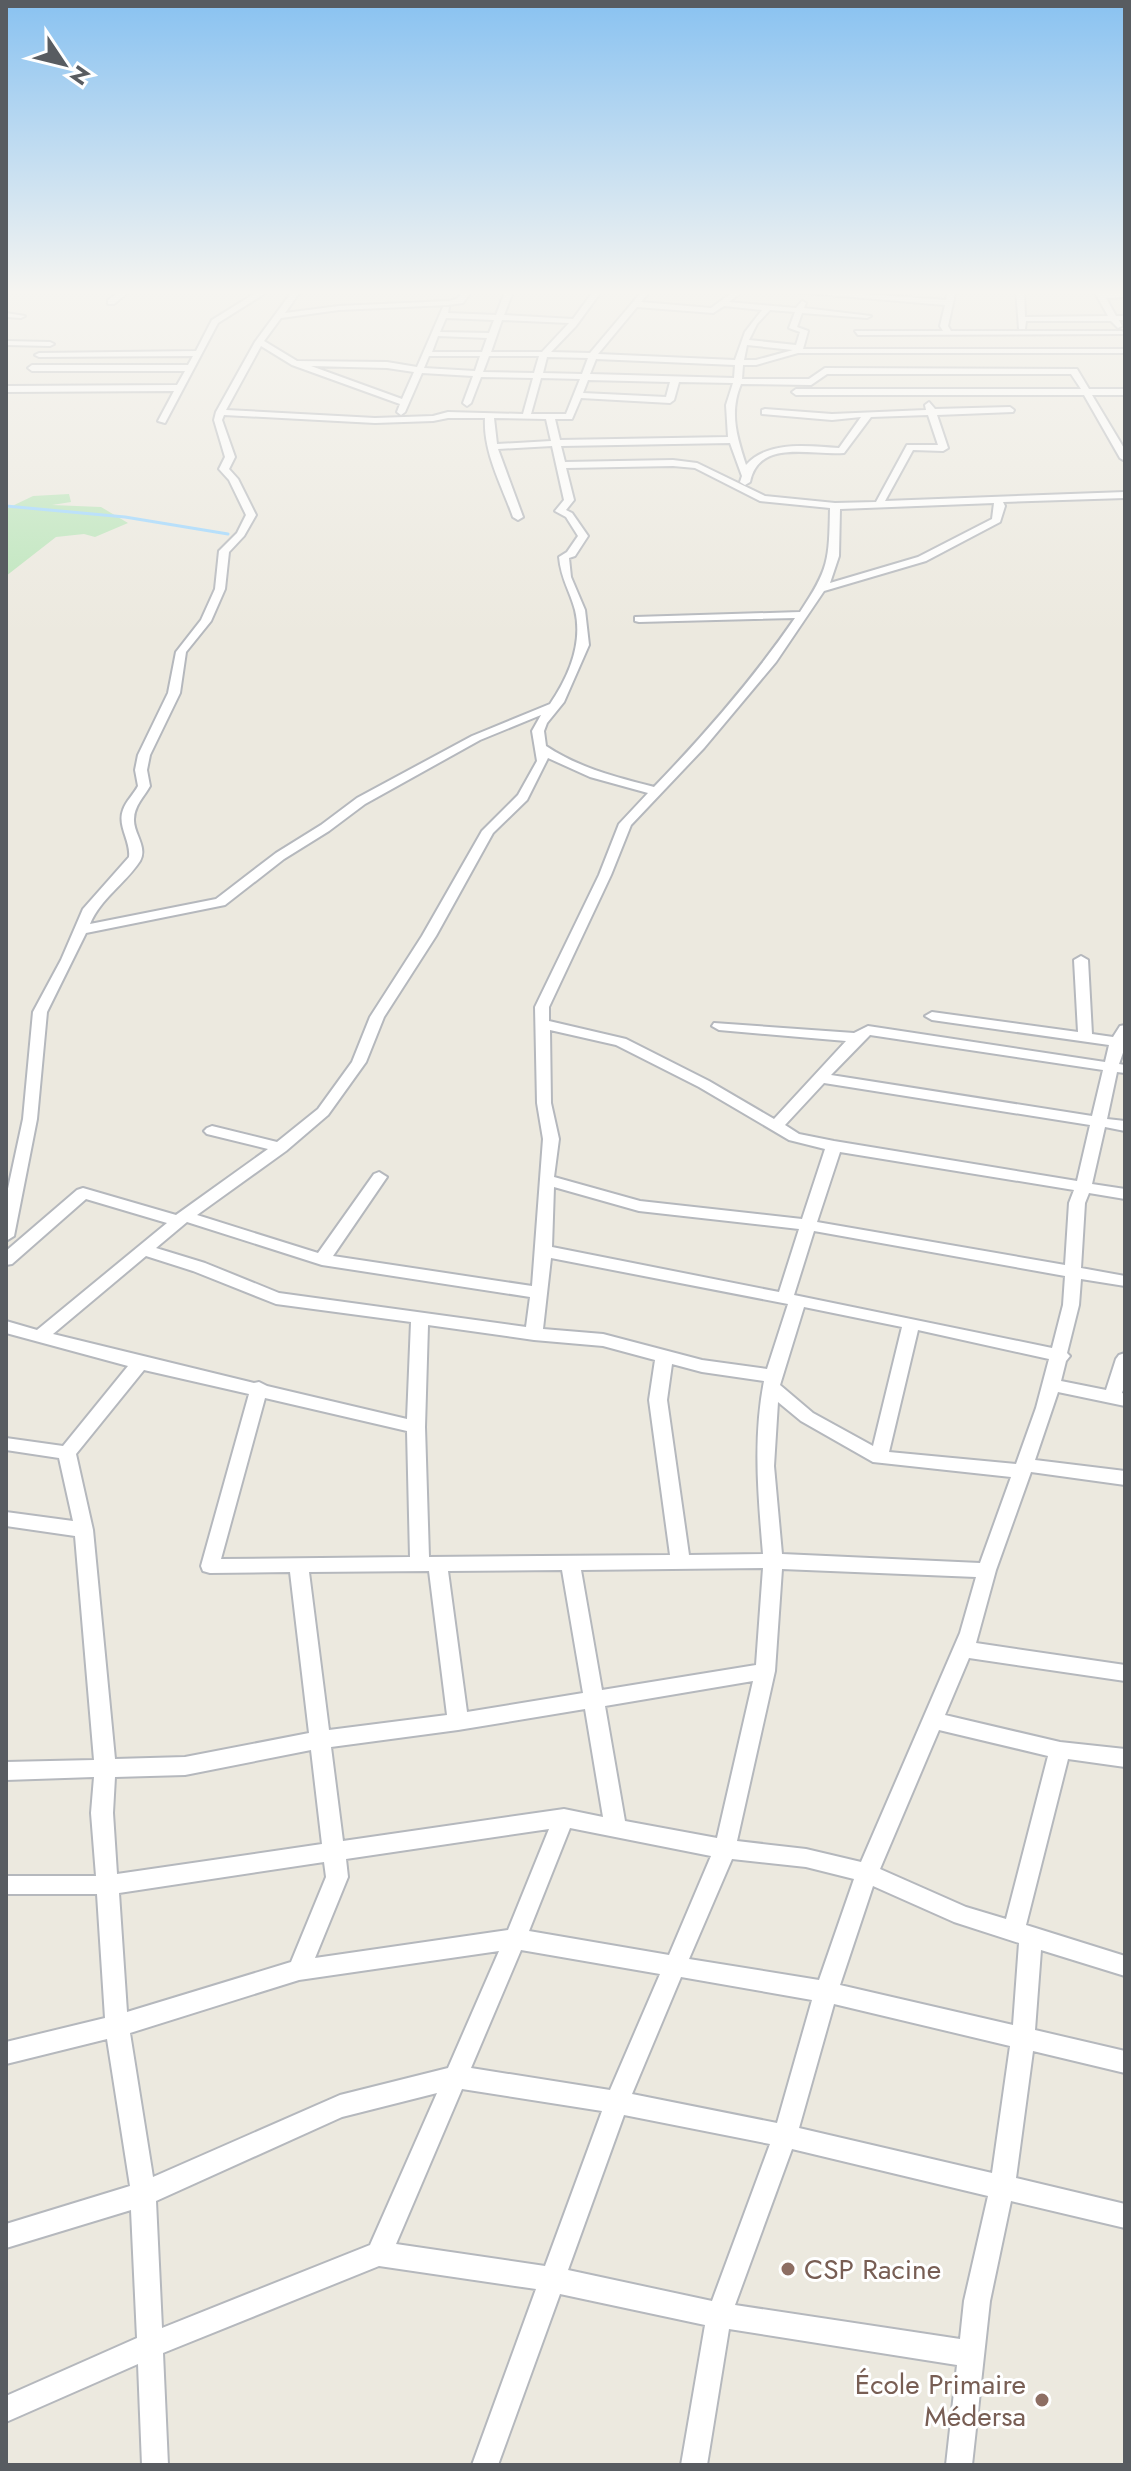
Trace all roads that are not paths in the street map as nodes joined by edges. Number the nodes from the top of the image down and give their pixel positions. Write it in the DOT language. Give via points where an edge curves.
graph roads {
  1 [pos="170,404"];
  2 [pos="224,404"];
  3 [pos="404,404"];
  4 [pos="530,404"];
  5 [pos="574,404"];
  6 [pos="728,404"];
  7 [pos="929,404"];
  8 [pos="1094,404"];
  9 [pos="1010,410"];
  10 [pos="220,412"];
  11 [pos="765,412"];
  12 [pos="932,412"];
  13 [pos="868,414"];
  14 [pos="490,416"];
  15 [pos="526,417"];
  16 [pos="550,417"];
  17 [pos="398,420"];
  18 [pos="162,421"];
  19 [pos="735,440"];
  20 [pos="556,444"];
  21 [pos="494,447"];
  22 [pos="1125,458"];
  23 [pos="563,465"];
  24 [pos="745,474"];
  25 [pos="746,492"];
  26 [pos="1125,495"];
  27 [pos="996,498"];
  28 [pos="879,504"];
  29 [pos="835,506"];
  30 [pos="518,517"];
  31 [pos="821,589"];
  32 [pos="804,615"];
  33 [pos="639,619"];
  34 [pos="558,702"];
  35 [pos="539,746"];
  36 [pos="655,791"];
  37 [pos="81,930"];
  38 [pos="1081,960"];
  39 [pos="932,1016"];
  40 [pos="542,1024"];
  41 [pos="719,1026"];
  42 [pos="1085,1037"];
  43 [pos="857,1038"];
  44 [pos="1122,1038"];
  45 [pos="1118,1068"];
  46 [pos="821,1078"];
  47 [pos="1099,1120"];
  48 [pos="777,1125"];
  49 [pos="1125,1126"];
  50 [pos="212,1131"];
  51 [pos="834,1146"];
  52 [pos="281,1148"];
  53 [pos="379,1177"];
  54 [pos="546,1180"];
  55 [pos="1083,1187"];
  56 [pos="1125,1194"];
  57 [pos="182,1218"];
  58 [pos="808,1225"];
  59 [pos="6,1236"];
  60 [pos="143,1250"];
  61 [pos="544,1251"];
  62 [pos="6,1260"];
  63 [pos="322,1260"];
  64 [pos="1073,1273"];
  65 [pos="1125,1281"];
  66 [pos="540,1293"];
  67 [pos="790,1301"];
  68 [pos="420,1318"];
  69 [pos="911,1323"];
  70 [pos="6,1327"];
  71 [pos="534,1334"];
  72 [pos="40,1336"];
  73 [pos="1061,1356"];
  74 [pos="664,1357"];
  75 [pos="1125,1359"];
  76 [pos="140,1363"];
  77 [pos="772,1381"];
  78 [pos="1052,1385"];
  79 [pos="259,1388"];
  80 [pos="1118,1399"];
  81 [pos="416,1427"];
  82 [pos="6,1444"];
  83 [pos="67,1453"];
  84 [pos="879,1457"];
  85 [pos="1022,1468"];
  86 [pos="1125,1478"];
  87 [pos="6,1519"];
  88 [pos="84,1530"];
  89 [pos="680,1561"];
  90 [pos="773,1561"];
  91 [pos="570,1563"];
  92 [pos="429,1564"];
  93 [pos="299,1565"];
  94 [pos="987,1570"];
  95 [pos="964,1649"];
  96 [pos="765,1671"];
  97 [pos="1125,1673"];
  98 [pos="592,1701"];
  99 [pos="931,1720"];
  100 [pos="458,1722"];
  101 [pos="318,1740"];
  102 [pos="1060,1750"];
  103 [pos="1125,1758"];
  104 [pos="105,1767"];
  105 [pos="6,1771"];
  106 [pos="564,1818"];
  107 [pos="616,1828"];
  108 [pos="725,1849"];
  109 [pos="333,1853"];
  110 [pos="867,1873"];
  111 [pos="6,1885"];
  112 [pos="108,1885"];
  113 [pos="1022,1934"];
  114 [pos="515,1939"];
  115 [pos="1125,1966"];
  116 [pos="673,1968"];
  117 [pos="299,1970"];
  118 [pos="826,1992"];
  119 [pos="117,2026"];
  120 [pos="1023,2039"];
  121 [pos="6,2053"];
  122 [pos="1125,2062"];
  123 [pos="456,2077"];
  124 [pos="617,2102"];
  125 [pos="785,2136"];
  126 [pos="1002,2188"];
  127 [pos="143,2194"];
  128 [pos="1125,2216"];
  129 [pos="6,2236"];
  130 [pos="379,2254"];
  131 [pos="551,2279"];
  132 [pos="719,2315"];
  133 [pos="149,2346"];
  134 [pos="971,2354"];
  135 [pos="6,2409"];
  136 [pos="488,2464"];
  137 [pos="155,2465"];
  138 [pos="694,2465"];
  139 [pos="959,2465"];
  1 -- 18 [label="street"];
  2 -- 10 [label="street"];
  3 -- 17 [label="street"];
  4 -- 15 [label="street"];
  5 -- 16 [label="street" via="569,417"];
  6 -- 19 [label="street"];
  7 -- 12 [label="street"];
  8 -- 22 [label="street"];
  9 -- 12 [label="street"];
  10 -- 17 [label="street"];
  10 -- 37 [label="street" via="230,457 224,469 251,515 224,551 220,589 206,621 181,652 174,693 144,755 144,786 127,820 137,848 135,858 102,893"];
  11 -- 13 [label="street"];
  12 -- 13 [label="street"];
  12 -- 28 [label="street" via="943,448 910,447"];
  13 -- 24 [label="street" via="841,451 795,447 770,452"];
  14 -- 15 [label="street"];
  14 -- 17 [label="street"];
  14 -- 21 [label="street"];
  15 -- 16 [label="street"];
  16 -- 20 [label="street"];
  19 -- 20 [label="street"];
  19 -- 24 [label="street"];
  20 -- 21 [label="street"];
  20 -- 23 [label="street"];
  21 -- 30 [label="street"];
  23 -- 25 [label="street" via="697,466"];
  23 -- 34 [label="street" via="569,500 560,511 583,535 564,557 584,645"];
  24 -- 25 [label="street"];
  25 -- 29 [label="street" via="773,502"];
  26 -- 27 [label="street"];
  27 -- 28 [label="street"];
  27 -- 31 [label="street" via="997,520 955,542 922,559"];
  28 -- 29 [label="street"];
  29 -- 31 [label="street" via="834,556"];
  31 -- 32 [label="street"];
  32 -- 33 [label="street"];
  32 -- 36 [label="street" via="700,746"];
  34 -- 35 [label="street" via="541,722"];
  34 -- 37 [label="street" via="476,738 361,801 220,902"];
  35 -- 36 [label="street" via="582,771"];
  35 -- 52 [label="street" via="543,761 529,789 488,831 377,1017 359,1062 323,1112"];
  36 -- 40 [label="street" via="625,824 542,1007"];
  37 -- 59 [label="street" via="40,1012 30,1119"];
  38 -- 42 [label="street"];
  39 -- 42 [label="street"];
  40 -- 48 [label="street" via="621,1042"];
  40 -- 54 [label="street" via="544,1103 551,1139"];
  41 -- 43 [label="street"];
  42 -- 44 [label="street"];
  43 -- 45 [label="street" via="874,1030"];
  43 -- 46 [label="street"];
  44 -- 45 [label="street"];
  45 -- 47 [label="street"];
  46 -- 47 [label="street"];
  46 -- 48 [label="street"];
  47 -- 49 [label="street"];
  47 -- 55 [label="street"];
  48 -- 51 [label="street" via="794,1137"];
  50 -- 52 [label="street"];
  51 -- 55 [label="street"];
  51 -- 58 [label="street"];
  52 -- 57 [label="street"];
  53 -- 63 [label="street"];
  54 -- 58 [label="street" via="639,1206"];
  54 -- 61 [label="street"];
  55 -- 56 [label="street"];
  55 -- 64 [label="street" via="1077,1203"];
  57 -- 60 [label="street"];
  57 -- 62 [label="street" via="83,1193"];
  57 -- 63 [label="street"];
  58 -- 64 [label="street"];
  58 -- 67 [label="street"];
  60 -- 68 [label="street" via="276,1298"];
  60 -- 72 [label="street"];
  61 -- 66 [label="street"];
  61 -- 67 [label="street"];
  63 -- 66 [label="street"];
  64 -- 65 [label="street"];
  64 -- 73 [label="street"];
  66 -- 71 [label="street"];
  67 -- 69 [label="street"];
  67 -- 77 [label="street"];
  68 -- 71 [label="street"];
  68 -- 81 [label="street"];
  69 -- 73 [label="street"];
  69 -- 84 [label="street"];
  70 -- 72 [label="street"];
  71 -- 74 [label="street" via="603,1340"];
  72 -- 76 [label="street"];
  73 -- 78 [label="street"];
  74 -- 77 [label="street"];
  74 -- 89 [label="street" via="658,1400"];
  75 -- 80 [label="street"];
  76 -- 79 [label="street"];
  76 -- 83 [label="street"];
  77 -- 84 [label="street" via="807,1417"];
  77 -- 90 [label="street" via="765,1466"];
  78 -- 80 [label="street"];
  78 -- 85 [label="street"];
  79 -- 81 [label="street"];
  79 -- 93 [label="street" via="210,1566"];
  81 -- 92 [label="street"];
  82 -- 83 [label="street"];
  83 -- 88 [label="street"];
  84 -- 85 [label="street"];
  85 -- 86 [label="street"];
  85 -- 94 [label="street"];
  87 -- 88 [label="street"];
  88 -- 104 [label="street"];
  89 -- 90 [label="street"];
  89 -- 91 [label="street"];
  90 -- 94 [label="street"];
  90 -- 96 [label="street"];
  91 -- 92 [label="street"];
  91 -- 98 [label="street"];
  92 -- 93 [label="street"];
  92 -- 100 [label="street"];
  93 -- 101 [label="street"];
  94 -- 95 [label="street"];
  95 -- 97 [label="street"];
  95 -- 99 [label="street"];
  96 -- 98 [label="street"];
  96 -- 108 [label="street"];
  98 -- 100 [label="street"];
  98 -- 107 [label="street"];
  99 -- 102 [label="street"];
  99 -- 110 [label="street"];
  100 -- 101 [label="street"];
  101 -- 104 [label="street" via="185,1766"];
  101 -- 109 [label="street"];
  102 -- 103 [label="street"];
  102 -- 113 [label="street"];
  104 -- 105 [label="street"];
  104 -- 112 [label="street" via="102,1813"];
  106 -- 107 [label="street"];
  106 -- 109 [label="street"];
  106 -- 114 [label="street"];
  107 -- 108 [label="street"];
  108 -- 110 [label="street" via="806,1858"];
  108 -- 116 [label="street"];
  109 -- 112 [label="street"];
  109 -- 117 [label="street" via="337,1877"];
  110 -- 113 [label="street" via="962,1915"];
  110 -- 118 [label="street"];
  111 -- 112 [label="street"];
  112 -- 119 [label="street"];
  113 -- 115 [label="street"];
  113 -- 120 [label="street"];
  114 -- 116 [label="street"];
  114 -- 117 [label="street"];
  114 -- 123 [label="street"];
  116 -- 118 [label="street"];
  116 -- 124 [label="street"];
  117 -- 119 [label="street"];
  118 -- 120 [label="street"];
  118 -- 125 [label="street"];
  119 -- 121 [label="street"];
  119 -- 127 [label="street"];
  120 -- 122 [label="street"];
  120 -- 126 [label="street"];
  123 -- 124 [label="street"];
  123 -- 127 [label="street" via="340,2106"];
  123 -- 130 [label="street"];
  124 -- 125 [label="street"];
  124 -- 131 [label="street"];
  125 -- 126 [label="street"];
  125 -- 132 [label="street"];
  126 -- 128 [label="street"];
  126 -- 134 [label="street"];
  127 -- 129 [label="street"];
  127 -- 133 [label="street"];
  130 -- 131 [label="street"];
  130 -- 133 [label="street"];
  131 -- 132 [label="street"];
  131 -- 136 [label="street"];
  132 -- 134 [label="street"];
  132 -- 138 [label="street"];
  133 -- 135 [label="street"];
  133 -- 137 [label="street"];
  134 -- 139 [label="street"];
}
